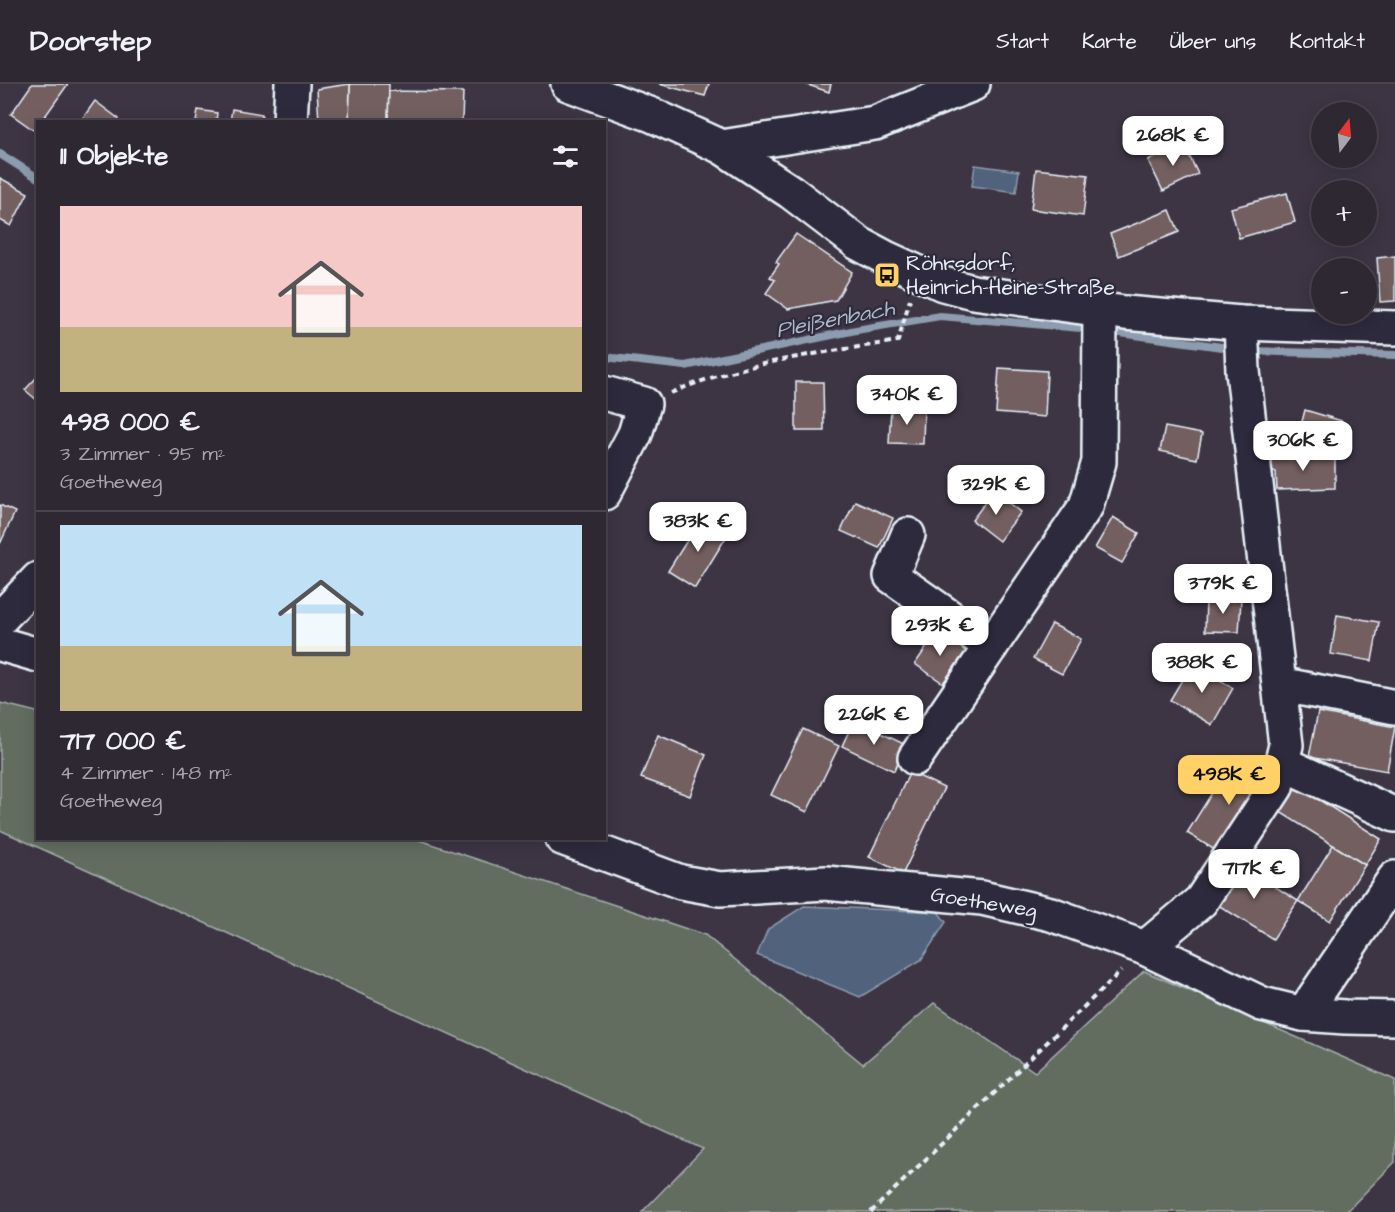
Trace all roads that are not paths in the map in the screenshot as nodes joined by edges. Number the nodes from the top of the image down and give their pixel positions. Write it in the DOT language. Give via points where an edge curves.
graph roads {
  1 [pos="292,84"];
  2 [pos="568,84"];
  3 [pos="973,84"];
  4 [pos="290,120"];
  5 [pos="722,147"];
  6 [pos="1100,324"];
  7 [pos="1395,328"];
  8 [pos="1241,331"];
  9 [pos="606,394"];
  10 [pos="606,489"];
  11 [pos="908,535"];
  12 [pos="36,581"];
  13 [pos="0,619"];
  14 [pos="0,645"];
  15 [pos="991,646"];
  16 [pos="36,654"];
  17 [pos="1279,684"];
  18 [pos="1395,707"];
  19 [pos="915,758"];
  20 [pos="1282,763"];
  21 [pos="1395,815"];
  22 [pos="566,840"];
  23 [pos="1395,878"];
  24 [pos="1145,948"];
  25 [pos="1303,1014"];
  26 [pos="1395,1018"];
  1 -- 4 [label="street"];
  2 -- 5 [label="street" via="652,115"];
  3 -- 5 [label="street" via="874,123"];
  5 -- 6 [label="street" via="791,192 858,243 918,273 943,284"];
  6 -- 8 [label="street"];
  6 -- 15 [label="street" via="1099,462 1086,506"];
  7 -- 8 [label="street"];
  8 -- 17 [label="street"];
  9 -- 10 [label="street" via="644,404 635,434"];
  11 -- 15 [label="street" via="891,576"];
  12 -- 13 [label="street"];
  14 -- 16 [label="street"];
  15 -- 19 [label="street"];
  17 -- 18 [label="street"];
  17 -- 20 [label="street" via="1286,745"];
  20 -- 21 [label="street"];
  20 -- 24 [label="street" via="1276,787 1201,901"];
  22 -- 24 [label="street, Goetheweg" via="681,882 720,889 826,883 982,898 1052,914"];
  23 -- 25 [label="street"];
  24 -- 25 [label="street, Goetheweg" via="1262,1004"];
  25 -- 26 [label="street, Goetheweg"];
}
